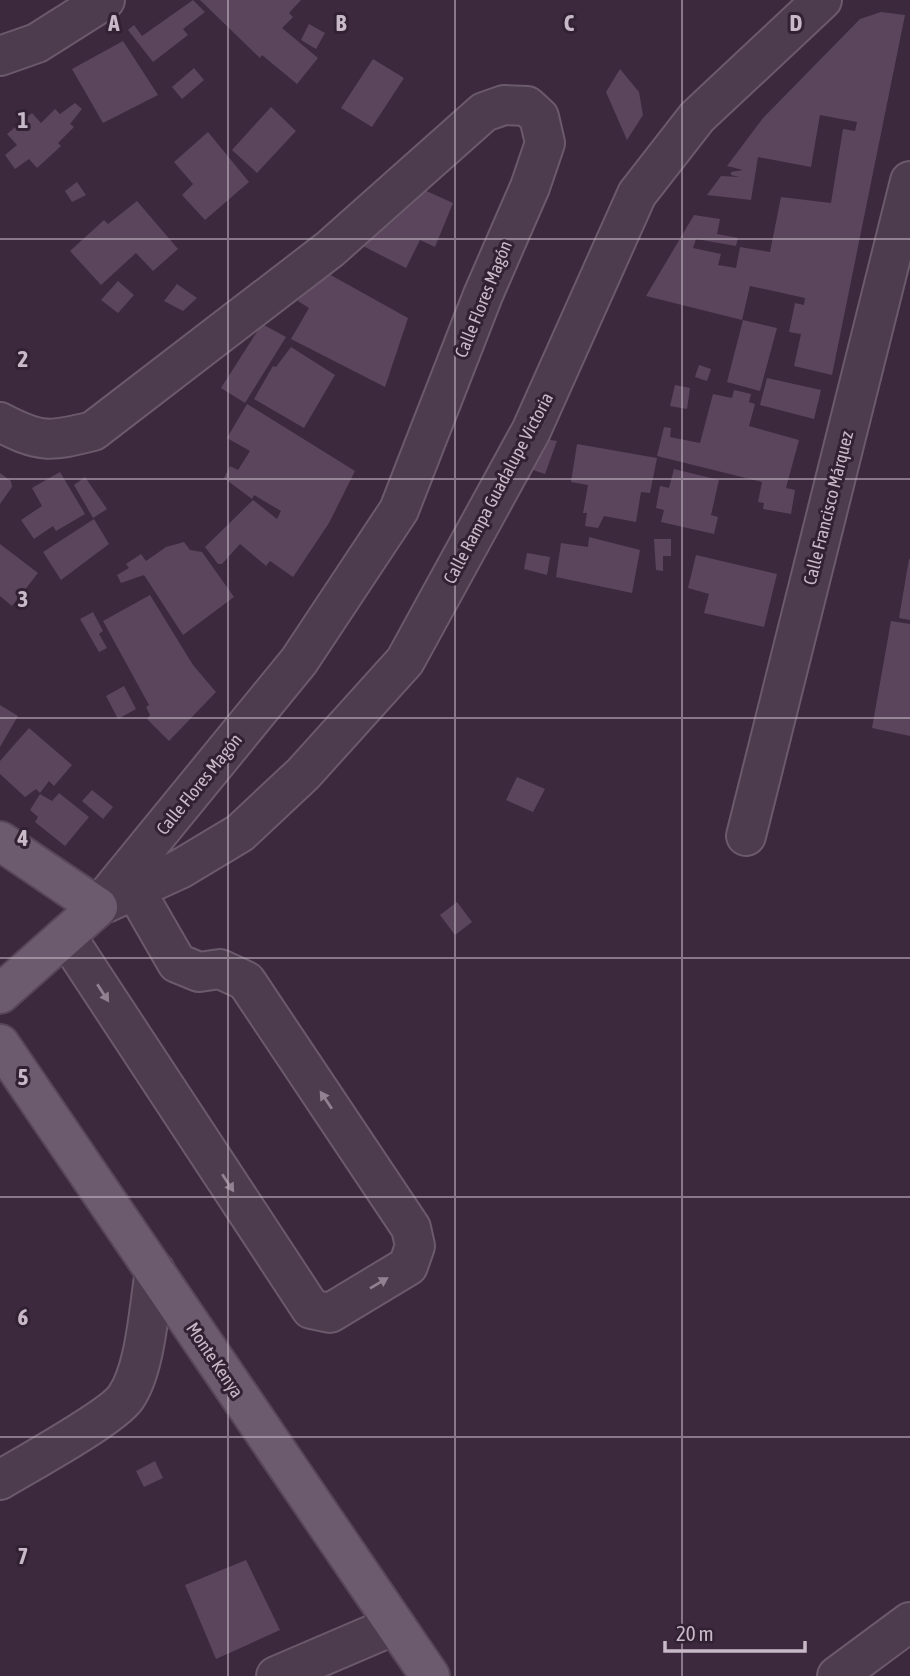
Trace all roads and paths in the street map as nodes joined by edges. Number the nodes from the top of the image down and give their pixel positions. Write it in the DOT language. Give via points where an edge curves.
graph roads {
  1 [pos="104,0"];
  2 [pos="822,0"];
  3 [pos="0,57"];
  4 [pos="910,181"];
  5 [pos="0,422"];
  6 [pos="746,836"];
  7 [pos="0,841"];
  8 [pos="135,890"];
  9 [pos="98,906"];
  10 [pos="66,936"];
  11 [pos="0,993"];
  12 [pos="0,1044"];
  13 [pos="155,1271"];
  14 [pos="0,1480"];
  15 [pos="910,1622"];
  16 [pos="395,1625"];
  17 [pos="276,1676"];
  18 [pos="430,1676"];
  19 [pos="837,1676"];
  1 -- 3 [label="street" via="37,43"];
  2 -- 8 [label="street, Calle Rampa Guadalupe Victoria" via="697,117 637,194 531,431 405,661 303,774 240,833"];
  4 -- 6 [label="street, Calle Francisco Márquez"];
  5 -- 9 [label="street, Calle Flores Magón" via="54,441 93,431 330,249 484,112 527,106 539,117 545,143 530,187 400,510 299,661"];
  7 -- 9 [label="main road"];
  8 -- 9 [label="street, Calle Rampa Guadalupe Victoria"];
  10 -- 8 [label="street, one-way" via="311,1309 330,1313 408,1266 415,1246 411,1228 246,981 220,969 199,972 177,963"];
  9 -- 10 [label="main road, Calle Flores Magón"];
  10 -- 11 [label="main road, Calle Flores Magón"];
  12 -- 13 [label="main road, Monte Kenya"];
  13 -- 14 [label="street" via="139,1364 126,1398"];
  13 -- 16 [label="main road, Monte Kenya"];
  15 -- 19 [label="street"];
  16 -- 17 [label="street"];
  16 -- 18 [label="main road, Monte Kenya"];
}
